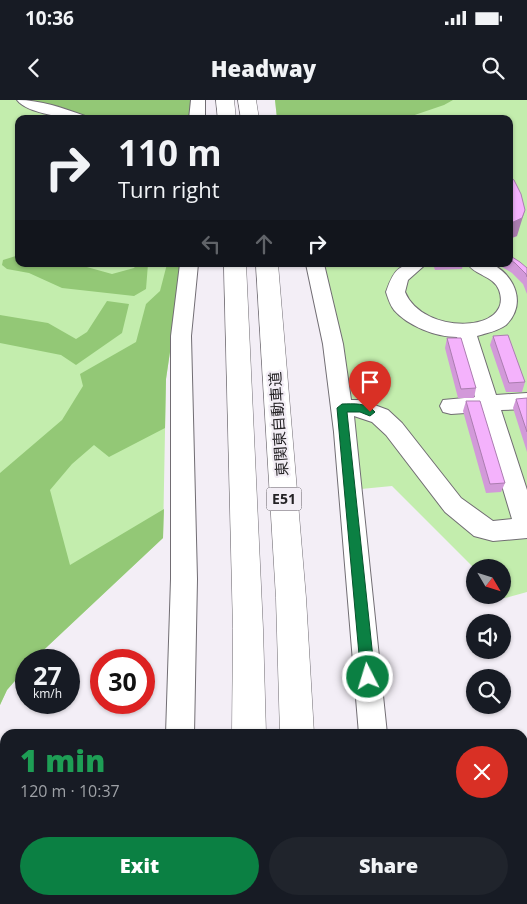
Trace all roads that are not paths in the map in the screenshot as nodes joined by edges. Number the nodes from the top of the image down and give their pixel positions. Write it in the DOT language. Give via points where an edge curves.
graph roads {
  1 [pos="24,100"];
  2 [pos="198,100"];
  3 [pos="225,100"];
  4 [pos="247,100"];
  5 [pos="69,115"];
  6 [pos="197,115"];
  7 [pos="227,115"];
  8 [pos="249,115"];
  9 [pos="189,267"];
  10 [pos="235,267"];
  11 [pos="267,267"];
  12 [pos="316,267"];
  13 [pos="412,267"];
  14 [pos="483,267"];
  15 [pos="466,332"];
  16 [pos="527,400"];
  17 [pos="488,403"];
  18 [pos="451,406"];
  19 [pos="342,408"];
  20 [pos="527,528"];
  21 [pos="180,729"];
  22 [pos="249,729"];
  23 [pos="297,729"];
  24 [pos="373,729"];
  1 -- 5 [label="street"];
  2 -- 6 [label="street"];
  3 -- 7 [label="highway"];
  4 -- 8 [label="highway"];
  9 -- 21 [label="street" via="181,336 184,579"];
  10 -- 22 [label="highway"];
  11 -- 23 [label="highway, 東関東自動車道 / E51" via="292,598"];
  12 -- 19 [label="street" via="333,344"];
  13 -- 15 [label="street" via="398,278 396,289 397,300 404,310 431,327"];
  14 -- 15 [label="street" via="506,284 511,297 509,309 500,320 485,328"];
  15 -- 17 [label="street"];
  16 -- 17 [label="street"];
  17 -- 18 [label="street"];
  17 -- 20 [label="street"];
  19 -- 20 [label="street" via="361,408 380,416 394,429 453,505 484,529"];
  19 -- 24 [label="street"];
}
